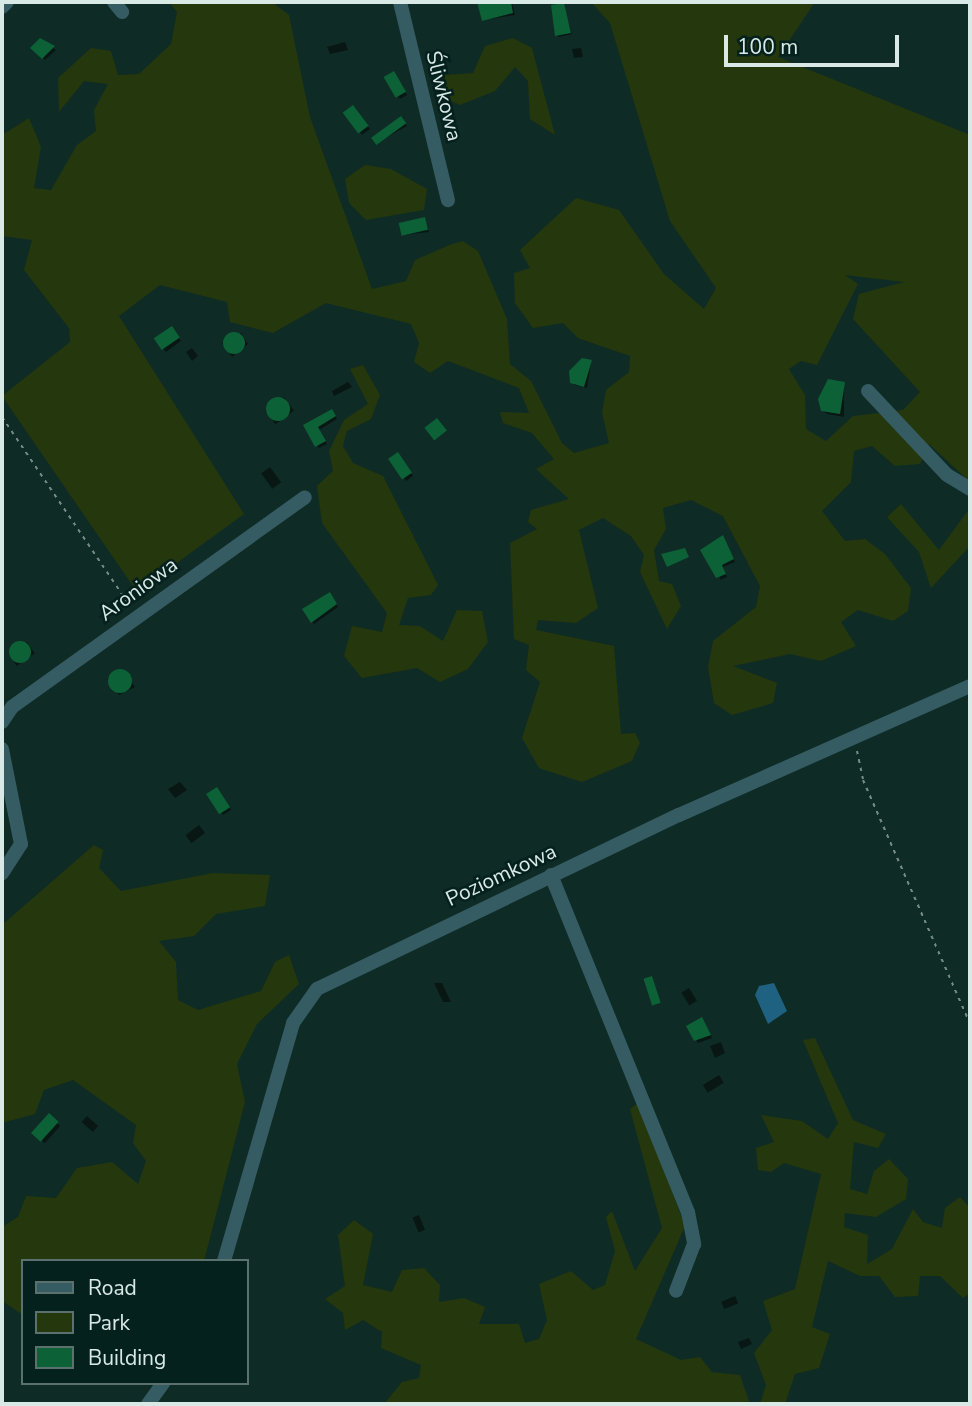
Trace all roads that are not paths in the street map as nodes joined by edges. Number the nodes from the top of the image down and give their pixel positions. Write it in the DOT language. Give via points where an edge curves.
graph roads {
  1 [pos="7,2"];
  2 [pos="400,2"];
  3 [pos="2,7"];
  4 [pos="448,200"];
  5 [pos="868,391"];
  6 [pos="970,489"];
  7 [pos="305,497"];
  8 [pos="970,686"];
  9 [pos="2,722"];
  10 [pos="2,749"];
  11 [pos="2,873"];
  12 [pos="551,875"];
  13 [pos="225,1259"];
  14 [pos="676,1291"];
  15 [pos="162,1385"];
  16 [pos="148,1404"];
  1 -- 3 [label="street"];
  2 -- 4 [label="street, Śliwkowa"];
  5 -- 6 [label="street" via="947,475"];
  7 -- 9 [label="street, Aroniowa" via="136,616"];
  8 -- 12 [label="street, Poziomkowa"];
  10 -- 11 [label="street" via="21,844"];
  12 -- 13 [label="street, Poziomkowa" via="339,974 302,1005"];
  12 -- 14 [label="street" via="688,1212 694,1244"];
  15 -- 16 [label="street"];
}
